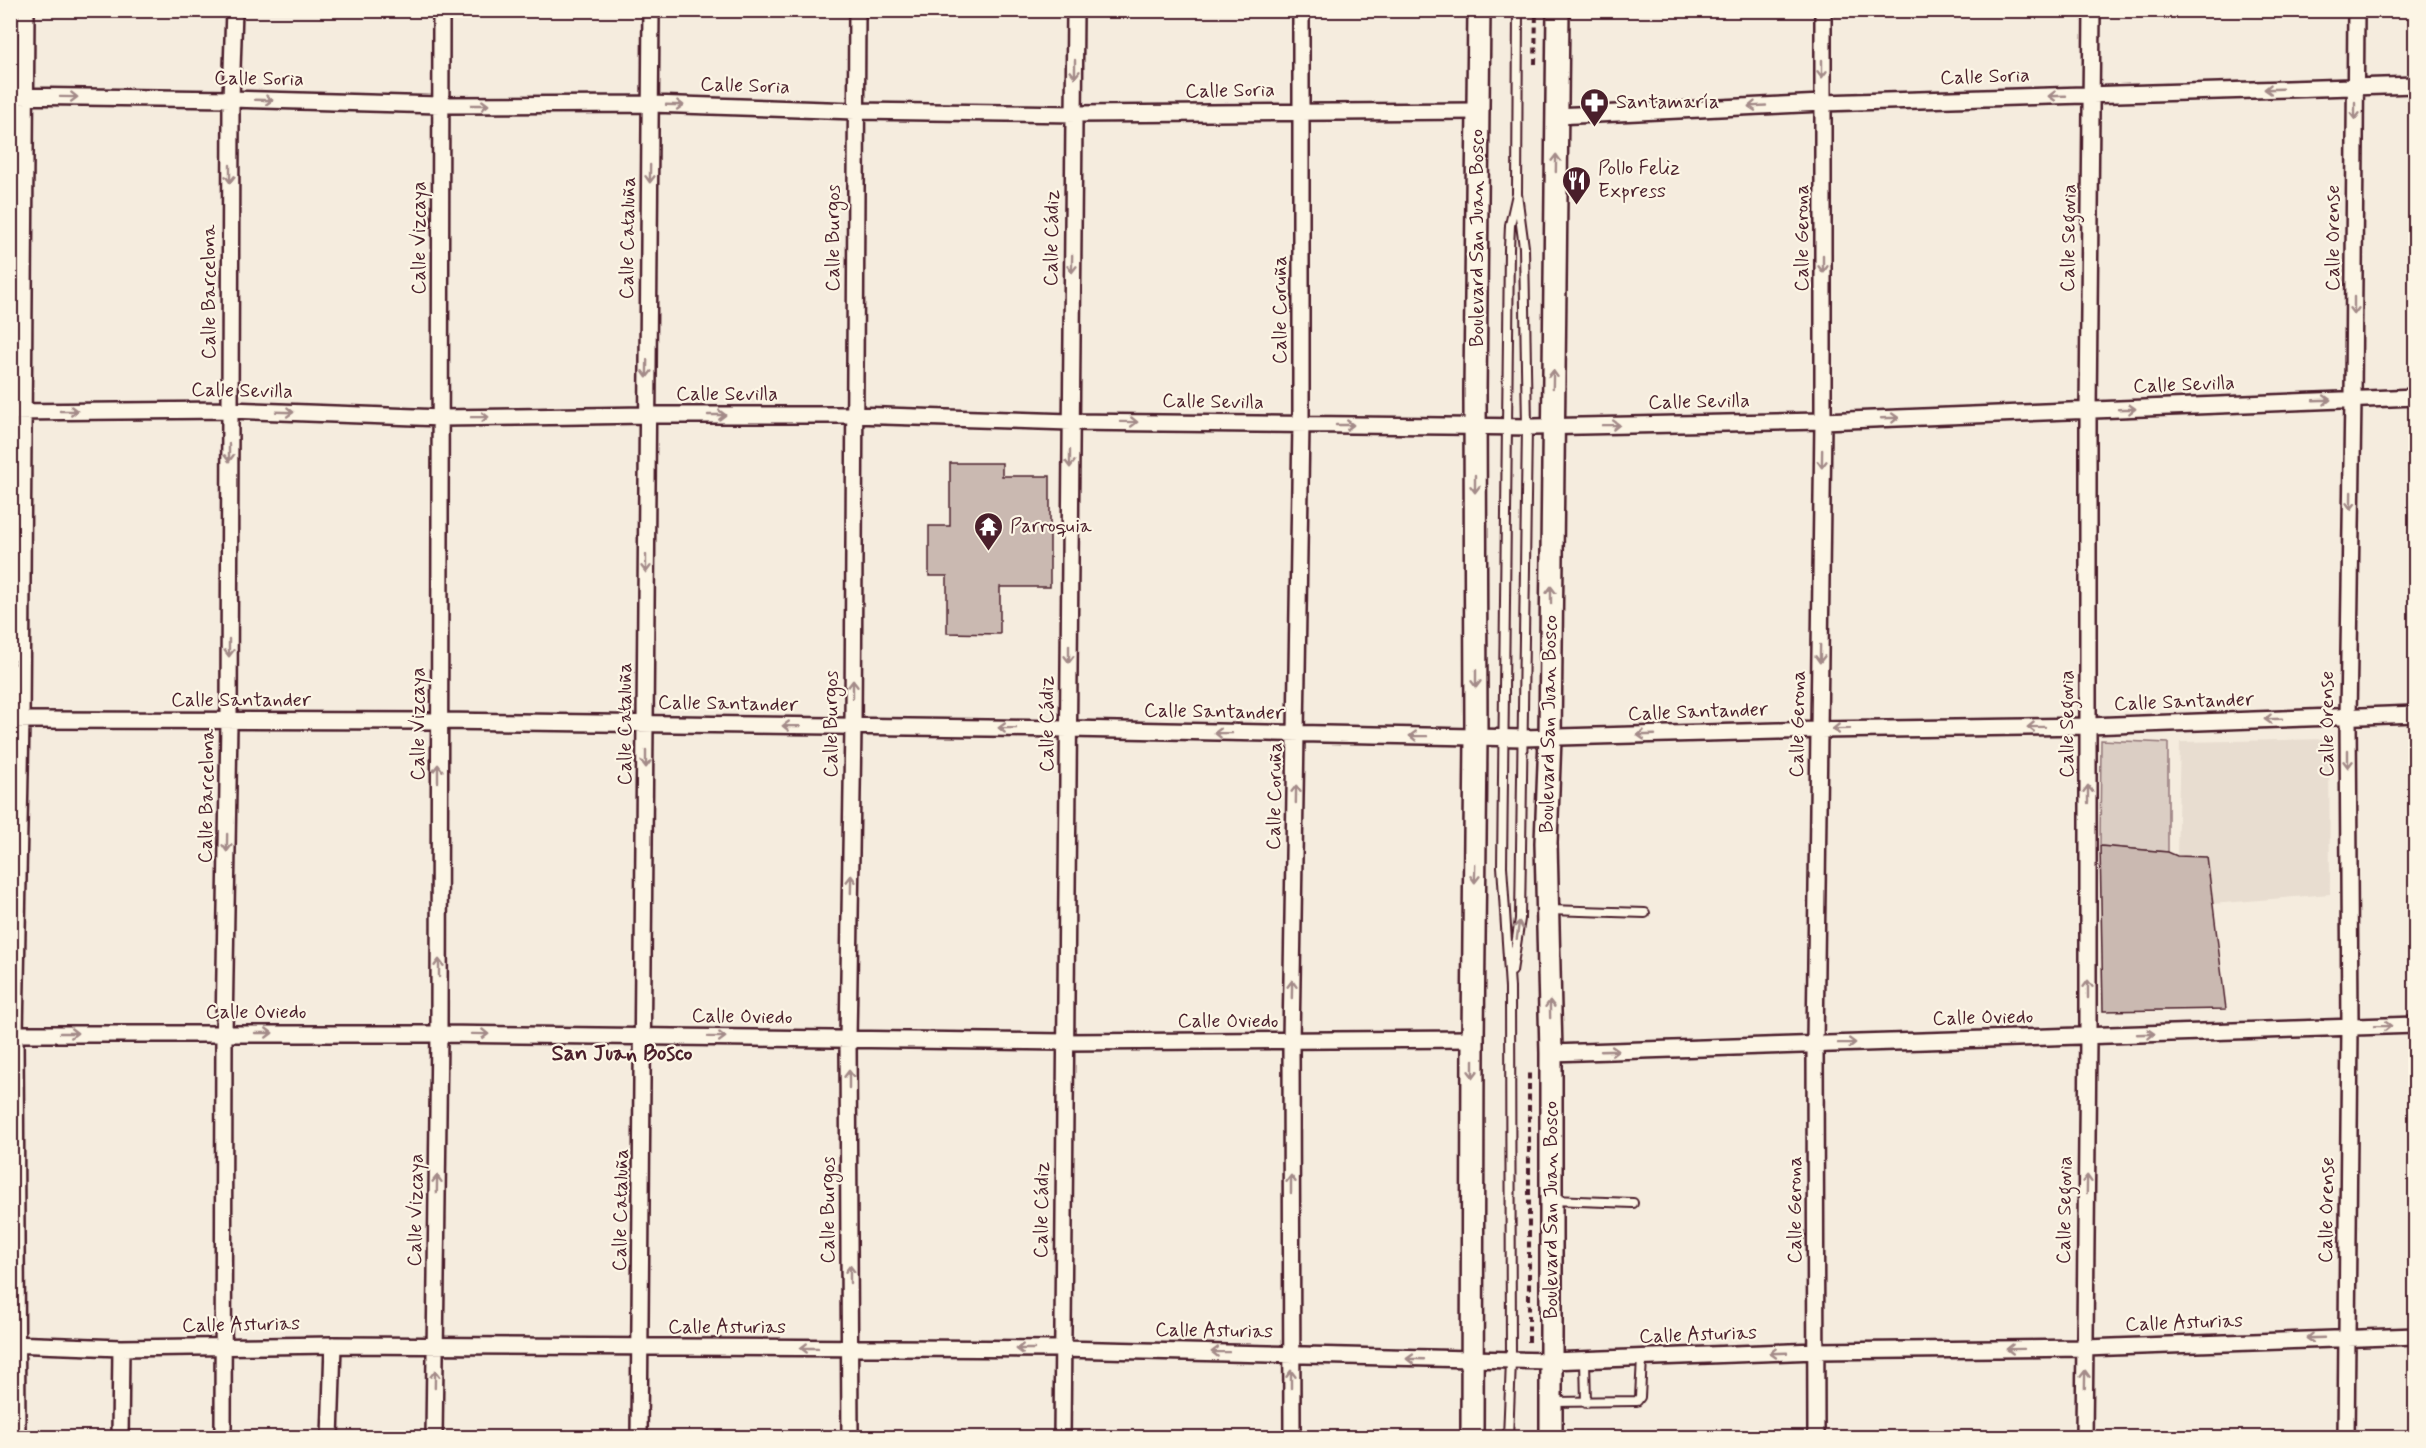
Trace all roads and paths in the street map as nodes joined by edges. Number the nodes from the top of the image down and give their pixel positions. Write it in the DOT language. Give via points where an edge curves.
graph roads {
  1 [pos="26,10"];
  2 [pos="234,10"];
  3 [pos="441,10"];
  4 [pos="651,10"];
  5 [pos="856,10"];
  6 [pos="1075,10"];
  7 [pos="1302,10"];
  8 [pos="1479,10"];
  9 [pos="1518,10"];
  10 [pos="1558,10"];
  11 [pos="1822,10"];
  12 [pos="2092,10"];
  13 [pos="2356,10"];
  14 [pos="2415,85"];
  15 [pos="2355,87"];
  16 [pos="2091,94"];
  17 [pos="18,96"];
  18 [pos="231,99"];
  19 [pos="1822,103"];
  20 [pos="651,104"];
  21 [pos="440,105"];
  22 [pos="855,111"];
  23 [pos="1300,111"];
  24 [pos="1478,111"];
  25 [pos="1075,114"];
  26 [pos="1556,116"];
  27 [pos="1517,194"];
  28 [pos="2415,397"];
  29 [pos="2353,399"];
  30 [pos="229,410"];
  31 [pos="2088,410"];
  32 [pos="16,412"];
  33 [pos="647,415"];
  34 [pos="854,415"];
  35 [pos="442,418"];
  36 [pos="1823,421"];
  37 [pos="1070,422"];
  38 [pos="1301,425"];
  39 [pos="1475,425"];
  40 [pos="1506,426"];
  41 [pos="1552,426"];
  42 [pos="1527,427"];
  43 [pos="2415,714"];
  44 [pos="2348,717"];
  45 [pos="16,720"];
  46 [pos="438,721"];
  47 [pos="229,722"];
  48 [pos="646,723"];
  49 [pos="2088,726"];
  50 [pos="853,727"];
  51 [pos="1069,729"];
  52 [pos="1819,730"];
  53 [pos="1297,735"];
  54 [pos="1476,737"];
  55 [pos="1503,738"];
  56 [pos="1522,738"];
  57 [pos="1550,738"];
  58 [pos="1548,910"];
  59 [pos="1645,913"];
  60 [pos="1510,988"];
  61 [pos="2415,1025"];
  62 [pos="2350,1026"];
  63 [pos="224,1033"];
  64 [pos="13,1034"];
  65 [pos="439,1034"];
  66 [pos="644,1036"];
  67 [pos="2088,1037"];
  68 [pos="1473,1039"];
  69 [pos="848,1040"];
  70 [pos="1291,1041"];
  71 [pos="1065,1042"];
  72 [pos="1815,1043"];
  73 [pos="1551,1053"];
  74 [pos="1551,1200"];
  75 [pos="1633,1203"];
  76 [pos="2415,1336"];
  77 [pos="2346,1337"];
  78 [pos="14,1345"];
  79 [pos="333,1345"];
  80 [pos="224,1346"];
  81 [pos="436,1347"];
  82 [pos="121,1348"];
  83 [pos="641,1348"];
  84 [pos="850,1348"];
  85 [pos="2085,1348"];
  86 [pos="1061,1349"];
  87 [pos="1816,1351"];
  88 [pos="1291,1354"];
  89 [pos="1642,1358"];
  90 [pos="1585,1360"];
  91 [pos="1473,1361"];
  92 [pos="1511,1361"];
  93 [pos="1550,1362"];
  94 [pos="1551,1402"];
  95 [pos="1586,1402"];
  96 [pos="1510,1435"];
  97 [pos="17,1437"];
  98 [pos="120,1437"];
  99 [pos="223,1437"];
  100 [pos="330,1437"];
  101 [pos="434,1437"];
  102 [pos="639,1437"];
  103 [pos="850,1437"];
  104 [pos="1062,1437"];
  105 [pos="1292,1437"];
  106 [pos="1473,1437"];
  107 [pos="1551,1437"];
  108 [pos="1816,1437"];
  109 [pos="2084,1437"];
  110 [pos="2346,1437"];
  1 -- 17 [label="street"];
  2 -- 18 [label="street, Calle Barcelona"];
  3 -- 21 [label="street, Calle Vizcaya"];
  4 -- 20 [label="street, Calle Cataluña"];
  5 -- 22 [label="street, Calle Burgos"];
  6 -- 25 [label="street, Calle Cádiz, one-way"];
  7 -- 23 [label="street, Calle Coruña"];
  8 -- 24 [label="street, Boulevard San Juan Bosco"];
  9 -- 27 [label="lane"];
  10 -- 26 [label="street, Boulevard San Juan Bosco"];
  11 -- 19 [label="street, Calle Gerona, one-way"];
  12 -- 16 [label="street, Calle Segovia"];
  13 -- 15 [label="street, Calle Orense"];
  14 -- 15 [label="street, Calle Soria"];
  15 -- 16 [label="street, Calle Soria, one-way"];
  15 -- 29 [label="street, Calle Orense, one-way"];
  16 -- 19 [label="street, Calle Soria, one-way"];
  16 -- 31 [label="street, Calle Segovia"];
  17 -- 18 [label="street, Calle Soria, one-way"];
  17 -- 32 [label="street"];
  18 -- 21 [label="street, Calle Soria, one-way"];
  18 -- 30 [label="street, Calle Barcelona, one-way"];
  19 -- 26 [label="street, Calle Soria, one-way"];
  19 -- 36 [label="street, Calle Gerona, one-way"];
  21 -- 20 [label="street, Calle Soria, one-way"];
  20 -- 22 [label="street, Calle Soria, one-way"];
  20 -- 33 [label="street, Calle Cataluña, one-way"];
  21 -- 35 [label="street, Calle Vizcaya"];
  22 -- 25 [label="street, Calle Soria"];
  22 -- 34 [label="street, Calle Burgos"];
  23 -- 24 [label="street, Calle Soria"];
  23 -- 25 [label="street, Calle Soria"];
  23 -- 38 [label="street, Calle Coruña"];
  24 -- 39 [label="street, Boulevard San Juan Bosco"];
  25 -- 37 [label="street, Calle Cádiz, one-way"];
  41 -- 26 [label="street, Boulevard San Juan Bosco, one-way"];
  27 -- 40 [label="lane" via="1510,225"];
  27 -- 42 [label="lane" via="1524,247"];
  28 -- 29 [label="street, Calle Sevilla"];
  31 -- 29 [label="street, Calle Sevilla, one-way"];
  29 -- 44 [label="street, Calle Orense, one-way"];
  32 -- 30 [label="street, Calle Sevilla, one-way"];
  30 -- 35 [label="street, Calle Sevilla, one-way"];
  30 -- 47 [label="street, Calle Barcelona, one-way"];
  36 -- 31 [label="street, Calle Sevilla, one-way"];
  31 -- 49 [label="street, Calle Segovia"];
  32 -- 45 [label="street"];
  33 -- 34 [label="street, Calle Sevilla, one-way"];
  35 -- 33 [label="street, Calle Sevilla, one-way"];
  33 -- 48 [label="street, Calle Cataluña, one-way"];
  34 -- 37 [label="street, Calle Sevilla"];
  50 -- 34 [label="street, Calle Burgos, one-way"];
  35 -- 46 [label="street, Calle Vizcaya"];
  41 -- 36 [label="street, Calle Sevilla, one-way"];
  36 -- 52 [label="street, Calle Gerona, one-way"];
  37 -- 38 [label="street, Calle Sevilla, one-way"];
  37 -- 51 [label="street, Calle Cádiz, one-way"];
  38 -- 39 [label="street, Calle Sevilla, one-way"];
  38 -- 53 [label="street, Calle Coruña"];
  39 -- 40 [label="street, Calle Sevilla"];
  39 -- 54 [label="street, Boulevard San Juan Bosco, one-way"];
  40 -- 42 [label="street, Calle Sevilla"];
  40 -- 55 [label="lane"];
  41 -- 42 [label="street, Calle Sevilla"];
  57 -- 41 [label="street, Boulevard San Juan Bosco, one-way"];
  42 -- 56 [label="lane"];
  43 -- 44 [label="street, Calle Santander"];
  44 -- 49 [label="street, Calle Santander, one-way"];
  44 -- 62 [label="street, Calle Orense, one-way"];
  45 -- 47 [label="street, Calle Santander"];
  45 -- 64 [label="street"];
  46 -- 47 [label="street, Calle Santander"];
  46 -- 48 [label="street, Calle Santander"];
  65 -- 46 [label="street, Calle Vizcaya, one-way"];
  47 -- 63 [label="street, Calle Barcelona, one-way"];
  50 -- 48 [label="street, Calle Santander, one-way"];
  48 -- 66 [label="street, Calle Cataluña, one-way"];
  49 -- 52 [label="street, Calle Santander, one-way"];
  67 -- 49 [label="street, Calle Segovia, one-way"];
  51 -- 50 [label="street, Calle Santander, one-way"];
  69 -- 50 [label="street, Calle Burgos, one-way"];
  53 -- 51 [label="street, Calle Santander, one-way"];
  51 -- 71 [label="street, Calle Cádiz"];
  52 -- 57 [label="street, Calle Santander, one-way"];
  52 -- 72 [label="street, Calle Gerona"];
  54 -- 53 [label="street, Calle Santander, one-way"];
  70 -- 53 [label="street, Calle Coruña, one-way"];
  54 -- 55 [label="street, Calle Santander"];
  54 -- 68 [label="street, Boulevard San Juan Bosco, one-way"];
  55 -- 56 [label="street, Calle Santander"];
  55 -- 60 [label="lane" via="1502,866"];
  56 -- 57 [label="street, Calle Santander"];
  60 -- 56 [label="lane, one-way" via="1520,919"];
  57 -- 58 [label="street, Boulevard San Juan Bosco"];
  58 -- 59 [label="lane"];
  73 -- 58 [label="street, Boulevard San Juan Bosco, one-way"];
  60 -- 92 [label="lane"];
  62 -- 61 [label="street, Calle Oviedo, one-way"];
  67 -- 62 [label="street, Calle Oviedo, one-way"];
  62 -- 77 [label="street, Calle Orense"];
  64 -- 63 [label="street, Calle Oviedo, one-way"];
  63 -- 65 [label="street, Calle Oviedo, one-way"];
  63 -- 80 [label="street, Calle Barcelona"];
  64 -- 78 [label="street"];
  65 -- 66 [label="street, Calle Oviedo, one-way"];
  81 -- 65 [label="street, Calle Vizcaya, one-way"];
  66 -- 69 [label="street, Calle Oviedo, one-way"];
  66 -- 83 [label="street, Calle Cataluña"];
  72 -- 67 [label="street, Calle Oviedo, one-way"];
  85 -- 67 [label="street, Calle Segovia, one-way"];
  68 -- 70 [label="street, Calle Oviedo"];
  68 -- 91 [label="street, Boulevard San Juan Bosco, one-way"];
  69 -- 71 [label="street, Calle Oviedo"];
  84 -- 69 [label="street, Calle Burgos, one-way"];
  70 -- 71 [label="street, Calle Oviedo"];
  88 -- 70 [label="street, Calle Coruña, one-way"];
  71 -- 86 [label="street, Calle Cádiz"];
  73 -- 72 [label="street, Calle Oviedo, one-way"];
  72 -- 87 [label="street, Calle Gerona"];
  73 -- 74 [label="street, Boulevard San Juan Bosco"];
  74 -- 75 [label="lane"];
  74 -- 93 [label="street, Boulevard San Juan Bosco"];
  76 -- 77 [label="street, Calle Asturias"];
  77 -- 85 [label="street, Calle Asturias, one-way"];
  77 -- 110 [label="street, Calle Orense"];
  78 -- 82 [label="street, Calle Asturias"];
  78 -- 97 [label="street"];
  79 -- 80 [label="street, Calle Asturias"];
  79 -- 81 [label="street, Calle Asturias"];
  79 -- 100 [label="street"];
  80 -- 82 [label="street, Calle Asturias"];
  80 -- 99 [label="street, Calle Barcelona"];
  81 -- 83 [label="street, Calle Asturias"];
  101 -- 81 [label="street, Calle Vizcaya, one-way"];
  82 -- 98 [label="street"];
  84 -- 83 [label="street, Calle Asturias, one-way"];
  83 -- 102 [label="street, Calle Cataluña"];
  86 -- 84 [label="street, Calle Asturias, one-way"];
  84 -- 103 [label="street, Calle Burgos"];
  85 -- 87 [label="street, Calle Asturias, one-way"];
  109 -- 85 [label="street, Calle Segovia, one-way"];
  88 -- 86 [label="street, Calle Asturias, one-way"];
  86 -- 104 [label="street, Calle Cádiz"];
  87 -- 89 [label="street, Calle Asturias, one-way"];
  87 -- 108 [label="street, Calle Gerona"];
  91 -- 88 [label="street, Calle Asturias, one-way"];
  105 -- 88 [label="street, Calle Coruña, one-way"];
  89 -- 90 [label="street, Calle Asturias"];
  89 -- 95 [label="lane" via="1637,1401"];
  90 -- 93 [label="street, Calle Asturias"];
  90 -- 95 [label="lane"];
  91 -- 92 [label="street, Calle Asturias"];
  91 -- 106 [label="street, Boulevard San Juan Bosco"];
  92 -- 93 [label="street, Calle Asturias"];
  92 -- 96 [label="lane"];
  93 -- 94 [label="street, Boulevard San Juan Bosco"];
  94 -- 95 [label="lane"];
  94 -- 107 [label="street, Boulevard San Juan Bosco"];
}
